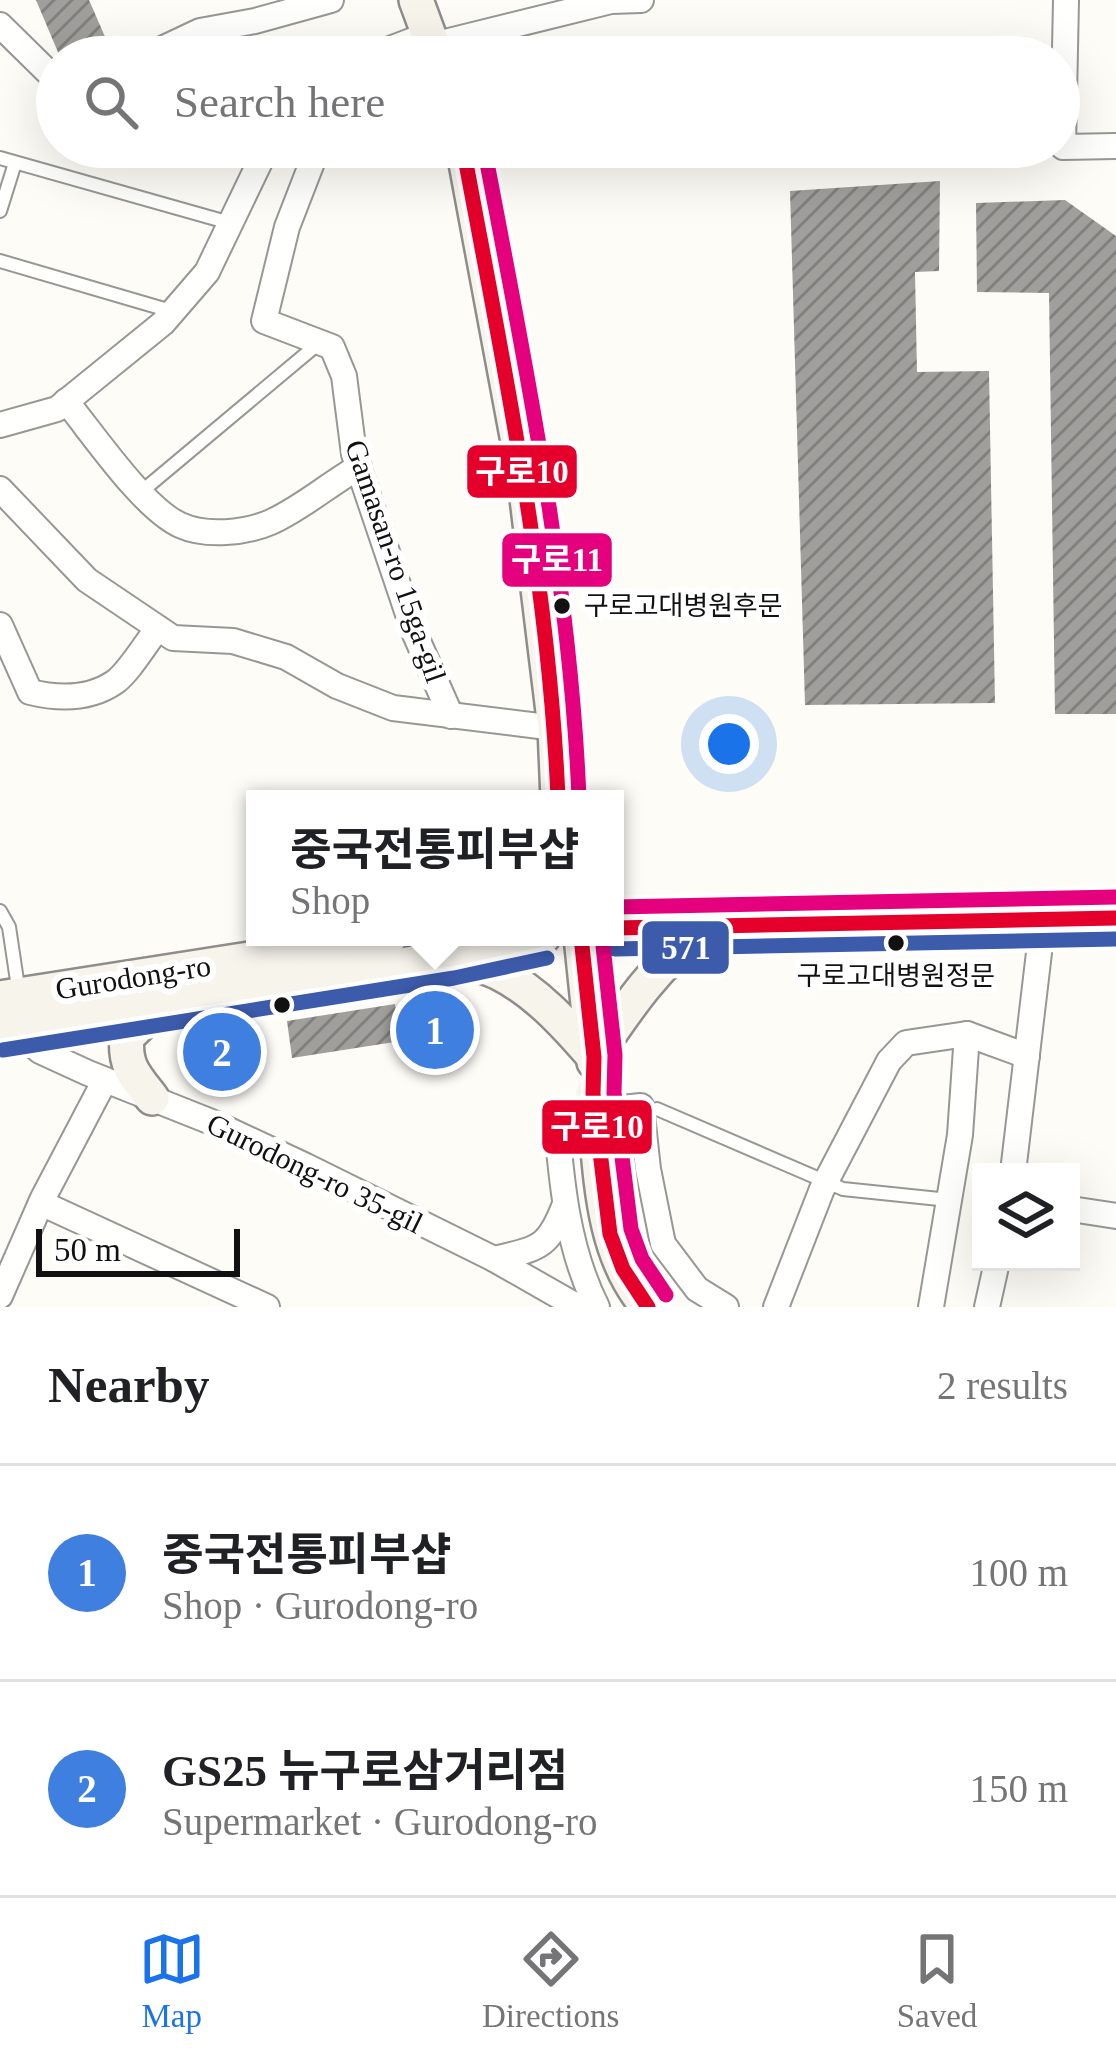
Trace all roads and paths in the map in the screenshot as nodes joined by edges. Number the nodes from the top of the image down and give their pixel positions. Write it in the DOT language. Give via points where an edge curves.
graph roads {
  1 [pos="331,0"];
  2 [pos="416,0"];
  3 [pos="641,0"];
  4 [pos="1066,0"];
  5 [pos="0,26"];
  6 [pos="191,36"];
  7 [pos="430,36"];
  8 [pos="470,36"];
  9 [pos="1065,36"];
  10 [pos="36,61"];
  11 [pos="1116,146"];
  12 [pos="1080,147"];
  13 [pos="0,158"];
  14 [pos="15,163"];
  15 [pos="257,168"];
  16 [pos="310,168"];
  17 [pos="467,168"];
  18 [pos="0,211"];
  19 [pos="230,223"];
  20 [pos="0,261"];
  21 [pos="172,312"];
  22 [pos="320,343"];
  23 [pos="66,401"];
  24 [pos="0,425"];
  25 [pos="358,467"];
  26 [pos="0,489"];
  27 [pos="141,492"];
  28 [pos="0,625"];
  29 [pos="158,628"];
  30 [pos="451,716"];
  31 [pos="555,728"];
  32 [pos="557,790"];
  33 [pos="0,911"];
  34 [pos="1116,918"];
  35 [pos="1042,919"];
  36 [pos="707,924"];
  37 [pos="624,928"];
  38 [pos="343,946"];
  39 [pos="502,946"];
  40 [pos="582,946"];
  41 [pos="451,957"];
  42 [pos="162,1004"];
  43 [pos="7,1010"];
  44 [pos="967,1034"];
  45 [pos="1027,1056"];
  46 [pos="594,1057"];
  47 [pos="105,1080"];
  48 [pos="152,1098"];
  49 [pos="657,1109"];
  50 [pos="1014,1163"];
  51 [pos="826,1182"];
  52 [pos="950,1201"];
  53 [pos="566,1202"];
  54 [pos="41,1204"];
  55 [pos="1080,1210"];
  56 [pos="1116,1216"];
  57 [pos="494,1259"];
  58 [pos="996,1271"];
  59 [pos="0,1299"];
  60 [pos="12,1307"];
  61 [pos="267,1307"];
  62 [pos="578,1307"];
  63 [pos="597,1307"];
  64 [pos="648,1307"];
  65 [pos="726,1307"];
  66 [pos="776,1307"];
  67 [pos="931,1307"];
  68 [pos="987,1307"];
  1 -- 6 [label="street"];
  2 -- 7 [label="main road"];
  3 -- 8 [label="street"];
  4 -- 9 [label="street"];
  5 -- 10 [label="street"];
  11 -- 12 [label="street"];
  13 -- 14 [label="lane"];
  14 -- 18 [label="lane"];
  14 -- 19 [label="lane"];
  15 -- 19 [label="street"];
  16 -- 22 [label="street" via="264,321"];
  17 -- 31 [label="main road" via="524,474"];
  19 -- 21 [label="street" via="207,272"];
  20 -- 21 [label="lane"];
  21 -- 23 [label="street"];
  22 -- 25 [label="street, Gamasan-ro 15ga-gil" via="332,347 344,376"];
  22 -- 27 [label="lane"];
  23 -- 24 [label="street"];
  23 -- 27 [label="street"];
  25 -- 27 [label="street" via="252,529 183,526"];
  25 -- 30 [label="street, Gamasan-ro 15ga-gil"];
  26 -- 29 [label="street" via="87,580"];
  28 -- 29 [label="street" via="30,692 57,699 117,681"];
  29 -- 30 [label="street" via="172,638 233,641 286,657 393,709"];
  30 -- 31 [label="street"];
  31 -- 32 [label="main road"];
  33 -- 43 [label="lane, Gurodong-ro" via="9,926"];
  34 -- 35 [label="main road"];
  35 -- 36 [label="main road"];
  35 -- 45 [label="street"];
  36 -- 37 [label="main road"];
  36 -- 46 [label="main road" via="646,980"];
  38 -- 43 [label="main road, Gurodong-ro"];
  39 -- 41 [label="main road, Gurodong-ro"];
  40 -- 46 [label="main road"];
  41 -- 42 [label="main road, Gurodong-ro"];
  41 -- 46 [label="main road" via="524,988"];
  42 -- 43 [label="main road, Gurodong-ro"];
  42 -- 48 [label="main road" via="127,1037 125,1055"];
  43 -- 47 [label="street, Gurodong-ro 35-gil" via="40,1051"];
  44 -- 45 [label="street"];
  44 -- 51 [label="street" via="906,1042"];
  44 -- 52 [label="street"];
  45 -- 50 [label="street"];
  46 -- 64 [label="main road, bridge" via="610,1234"];
  47 -- 48 [label="street, Gurodong-ro 35-gil"];
  47 -- 54 [label="street"];
  48 -- 57 [label="street, Gurodong-ro 35-gil"];
  49 -- 51 [label="lane"];
  51 -- 52 [label="lane"];
  51 -- 66 [label="street"];
  52 -- 67 [label="street"];
  53 -- 57 [label="street" via="554,1233 532,1250"];
  53 -- 63 [label="street"];
  53 -- 65 [label="street" via="556,1115 641,1106 663,1244 697,1289"];
  54 -- 59 [label="street"];
  54 -- 61 [label="street"];
  55 -- 56 [label="street"];
  57 -- 62 [label="street, Gurodong-ro 35-gil"];
  58 -- 68 [label="street"];
  59 -- 60 [label="lane"];
}
